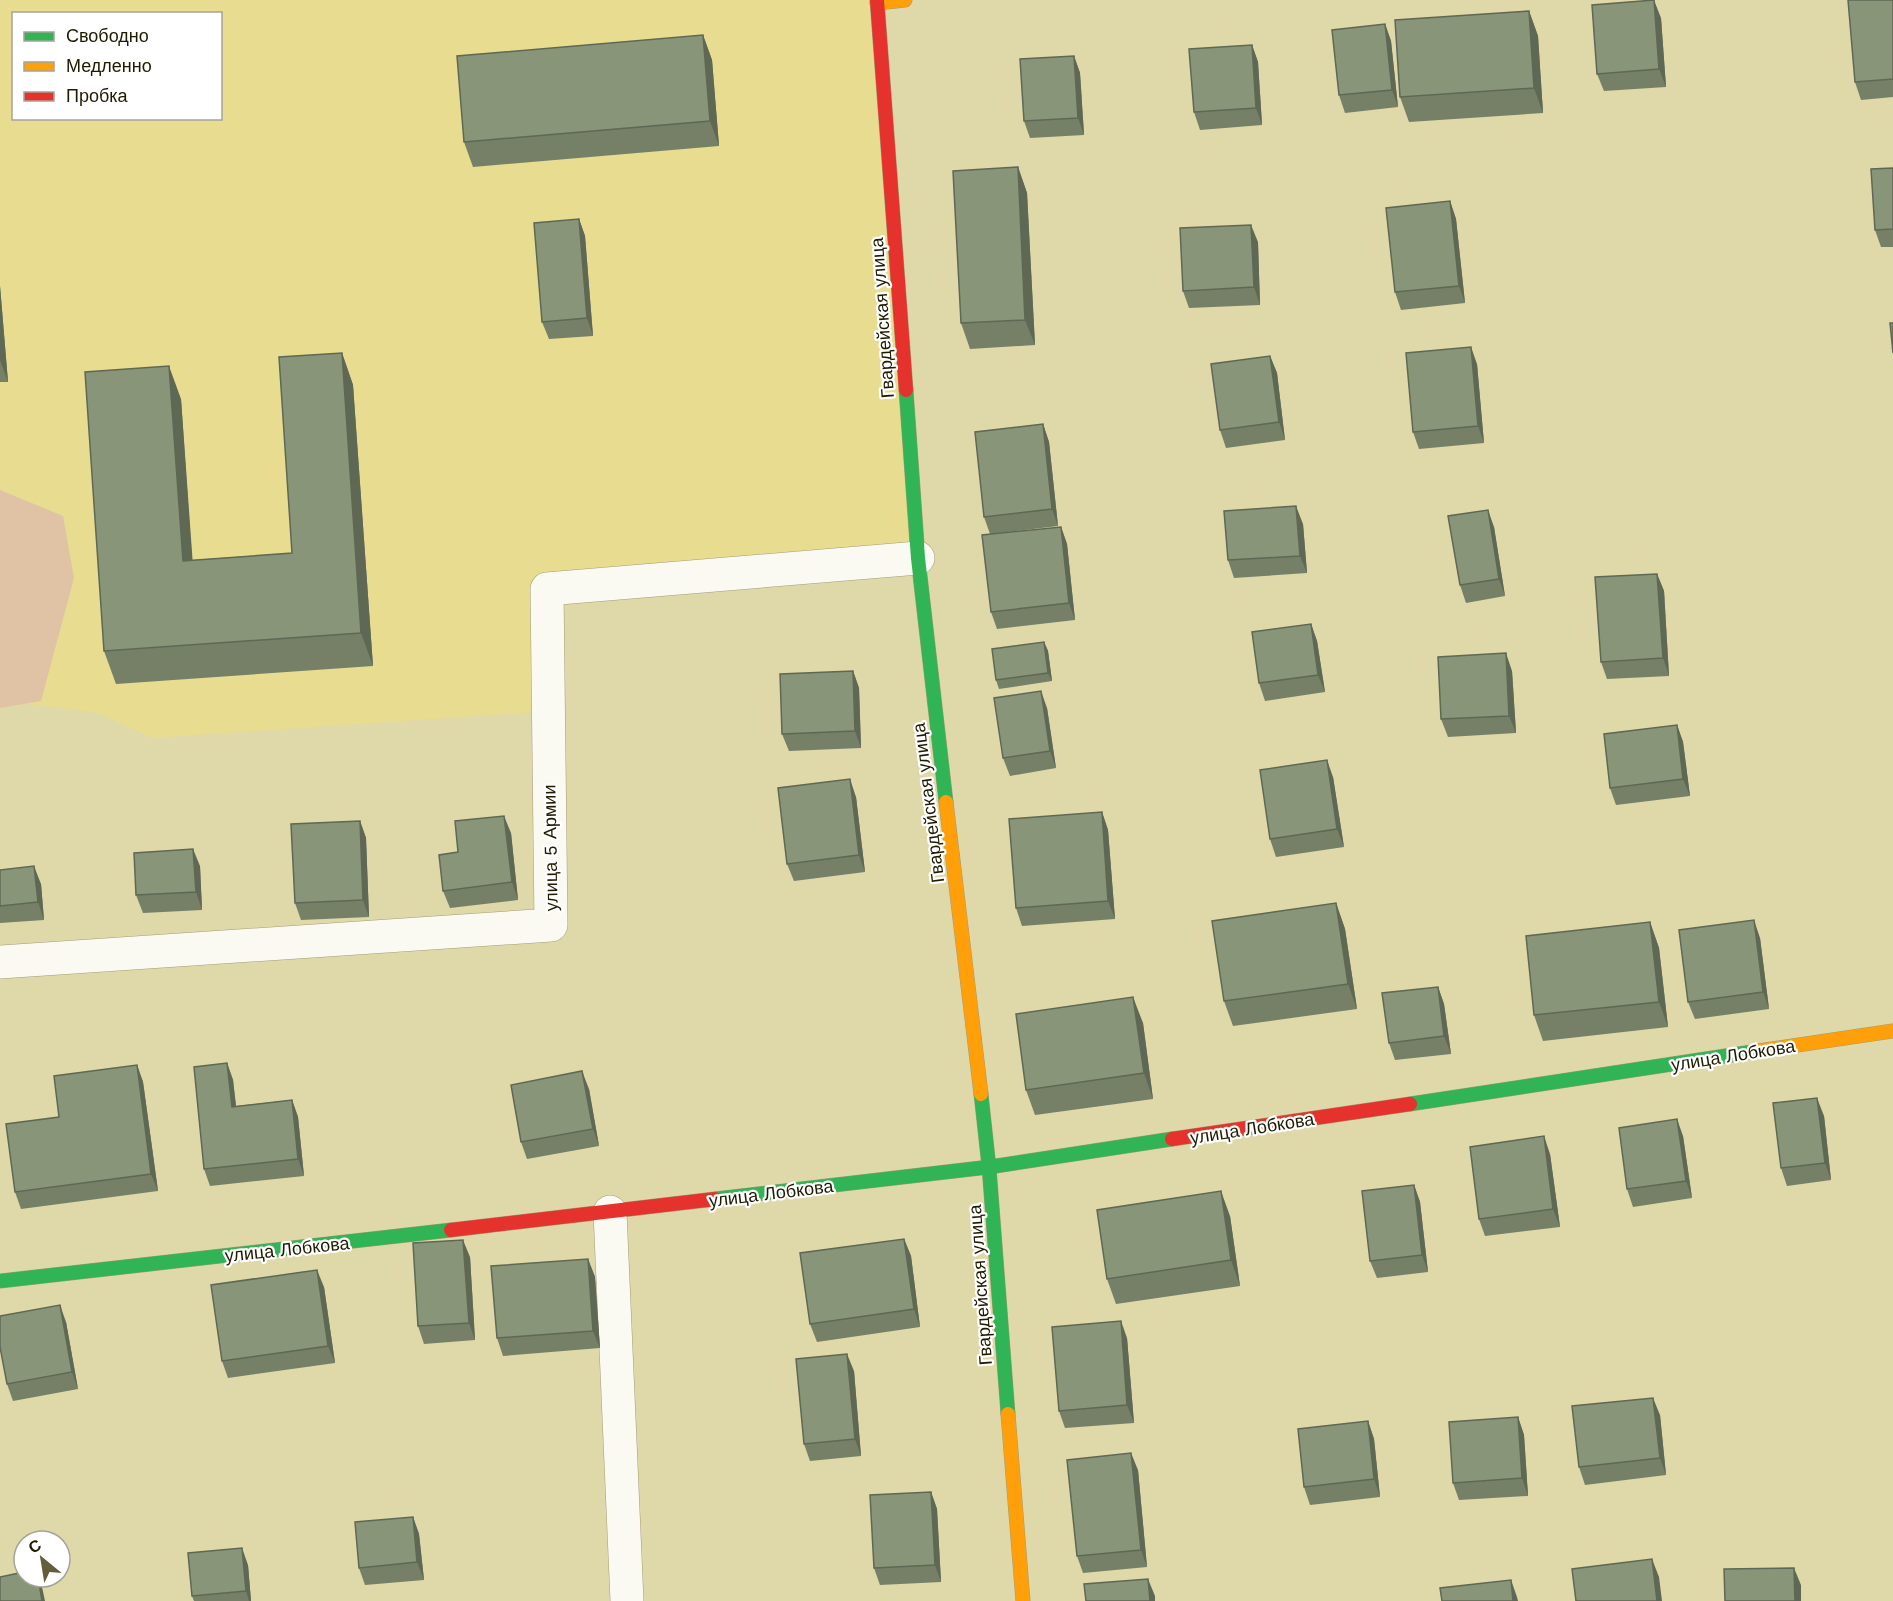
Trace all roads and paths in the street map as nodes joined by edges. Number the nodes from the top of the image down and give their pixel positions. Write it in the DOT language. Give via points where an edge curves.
graph roads {
  1 [pos="905,0"];
  2 [pos="877,1"];
  3 [pos="918,558"];
  4 [pos="0,962"];
  5 [pos="1893,1031"];
  6 [pos="989,1167"];
  7 [pos="610,1212"];
  8 [pos="0,1281"];
  9 [pos="627,1601"];
  10 [pos="1023,1601"];
  1 -- 2 [label="street"];
  2 -- 3 [label="street, Гвардейская улица"];
  3 -- 4 [label="street, улица 5 Армии" via="548,589 551,925"];
  3 -- 6 [label="street, Гвардейская улица"];
  5 -- 6 [label="street, улица Лобкова"];
  6 -- 7 [label="street, улица Лобкова"];
  6 -- 10 [label="street, Гвардейская улица"];
  7 -- 8 [label="street, улица Лобкова"];
  7 -- 9 [label="street"];
}
